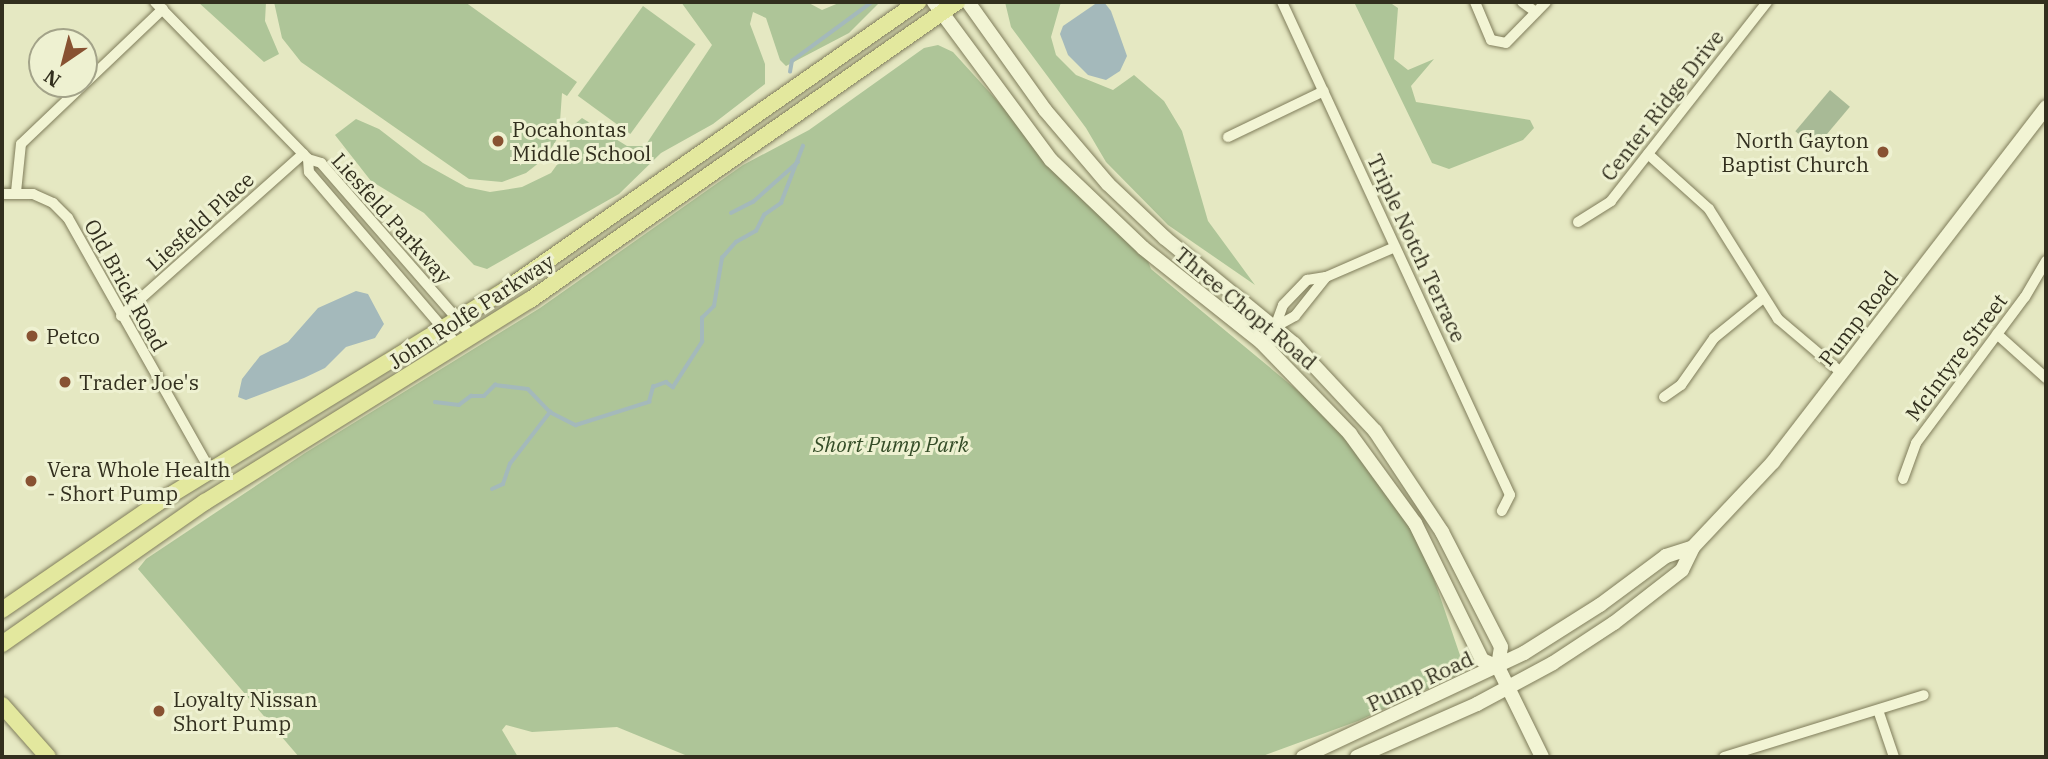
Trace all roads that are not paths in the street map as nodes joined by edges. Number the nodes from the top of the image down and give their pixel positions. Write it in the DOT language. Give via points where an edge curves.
graph roads {
  1 [pos="918,2"];
  2 [pos="957,2"];
  3 [pos="968,2"];
  4 [pos="1282,2"];
  5 [pos="1475,2"];
  6 [pos="1522,2"];
  7 [pos="1546,2"];
  8 [pos="1767,2"];
  9 [pos="159,5"];
  10 [pos="938,7"];
  11 [pos="1536,12"];
  12 [pos="1324,91"];
  13 [pos="2046,107"];
  14 [pos="1228,137"];
  15 [pos="1648,154"];
  16 [pos="306,157"];
  17 [pos="16,192"];
  18 [pos="2,194"];
  19 [pos="1578,222"];
  20 [pos="1395,247"];
  21 [pos="2046,261"];
  22 [pos="1326,277"];
  23 [pos="1762,299"];
  24 [pos="121,316"];
  25 [pos="451,324"];
  26 [pos="1275,327"];
  27 [pos="1997,334"];
  28 [pos="473,337"];
  29 [pos="1261,342"];
  30 [pos="458,346"];
  31 [pos="1842,373"];
  32 [pos="2046,378"];
  33 [pos="1664,397"];
  34 [pos="210,470"];
  35 [pos="1903,479"];
  36 [pos="1502,511"];
  37 [pos="1693,547"];
  38 [pos="2,610"];
  39 [pos="2,644"];
  40 [pos="1498,667"];
  41 [pos="1507,688"];
  42 [pos="1924,695"];
  43 [pos="2,705"];
  44 [pos="1878,710"];
  45 [pos="48,757"];
  46 [pos="1303,757"];
  47 [pos="1357,757"];
  48 [pos="1542,757"];
  49 [pos="1724,757"];
  50 [pos="1894,757"];
  1 -- 25 [label="main road, John Rolfe Parkway"];
  2 -- 10 [label="main road, John Rolfe Parkway"];
  3 -- 26 [label="main road, Three Chopt Road" via="1045,110 1108,184 1165,238"];
  4 -- 12 [label="street, Triple Notch Terrace"];
  5 -- 11 [label="street" via="1491,40 1498,42 1513,41"];
  6 -- 11 [label="street"];
  7 -- 11 [label="street"];
  8 -- 15 [label="street, Center Ridge Drive"];
  9 -- 16 [label="street, Liesfeld Parkway"];
  9 -- 17 [label="street" via="21,144"];
  10 -- 28 [label="main road, John Rolfe Parkway"];
  10 -- 29 [label="main road, Three Chopt Road" via="1060,169 1143,248"];
  12 -- 14 [label="street"];
  12 -- 20 [label="street, Triple Notch Terrace"];
  13 -- 31 [label="main road, Pump Road"];
  15 -- 19 [label="street, Center Ridge Drive" via="1605,207"];
  15 -- 23 [label="street" via="1709,209"];
  16 -- 24 [label="street, Liesfeld Place"];
  16 -- 25 [label="street, Liesfeld Parkway" via="321,163"];
  16 -- 25 [label="street, Liesfeld Parkway" via="309,172"];
  17 -- 18 [label="street, Old Brick Road"];
  17 -- 24 [label="street, Old Brick Road" via="52,203 68,218"];
  20 -- 22 [label="street"];
  20 -- 36 [label="street, Triple Notch Terrace" via="1510,495"];
  21 -- 27 [label="street, McIntyre Street"];
  22 -- 26 [label="street" via="1295,316"];
  22 -- 26 [label="street" via="1307,280 1295,290"];
  23 -- 31 [label="street" via="1794,335"];
  23 -- 33 [label="street" via="1714,338 1681,385"];
  24 -- 34 [label="street, Old Brick Road"];
  25 -- 28 [label="street, Liesfeld Parkway"];
  25 -- 30 [label="street, Liesfeld Parkway"];
  25 -- 34 [label="main road, John Rolfe Parkway"];
  26 -- 29 [label="street"];
  26 -- 40 [label="main road, Three Chopt Road" via="1341,392 1399,464 1442,532 1501,647"];
  27 -- 32 [label="street"];
  27 -- 35 [label="street, McIntyre Street" via="1916,443"];
  28 -- 30 [label="main road, John Rolfe Parkway"];
  29 -- 40 [label="main road, Three Chopt Road" via="1309,389 1384,476 1415,523 1482,660"];
  30 -- 39 [label="main road, John Rolfe Parkway" via="205,502"];
  31 -- 37 [label="main road, Pump Road" via="1749,491"];
  34 -- 38 [label="main road, John Rolfe Parkway"];
  37 -- 40 [label="main road, Pump Road" via="1666,556 1564,629"];
  37 -- 41 [label="main road, Pump Road" via="1688,564 1657,591 1569,653"];
  40 -- 41 [label="main road, Three Chopt Road"];
  40 -- 46 [label="main road, Pump Road"];
  41 -- 47 [label="main road, Pump Road"];
  41 -- 48 [label="main road, Three Chopt Road"];
  42 -- 44 [label="street"];
  43 -- 45 [label="main road"];
  44 -- 49 [label="street"];
  44 -- 50 [label="street"];
}
